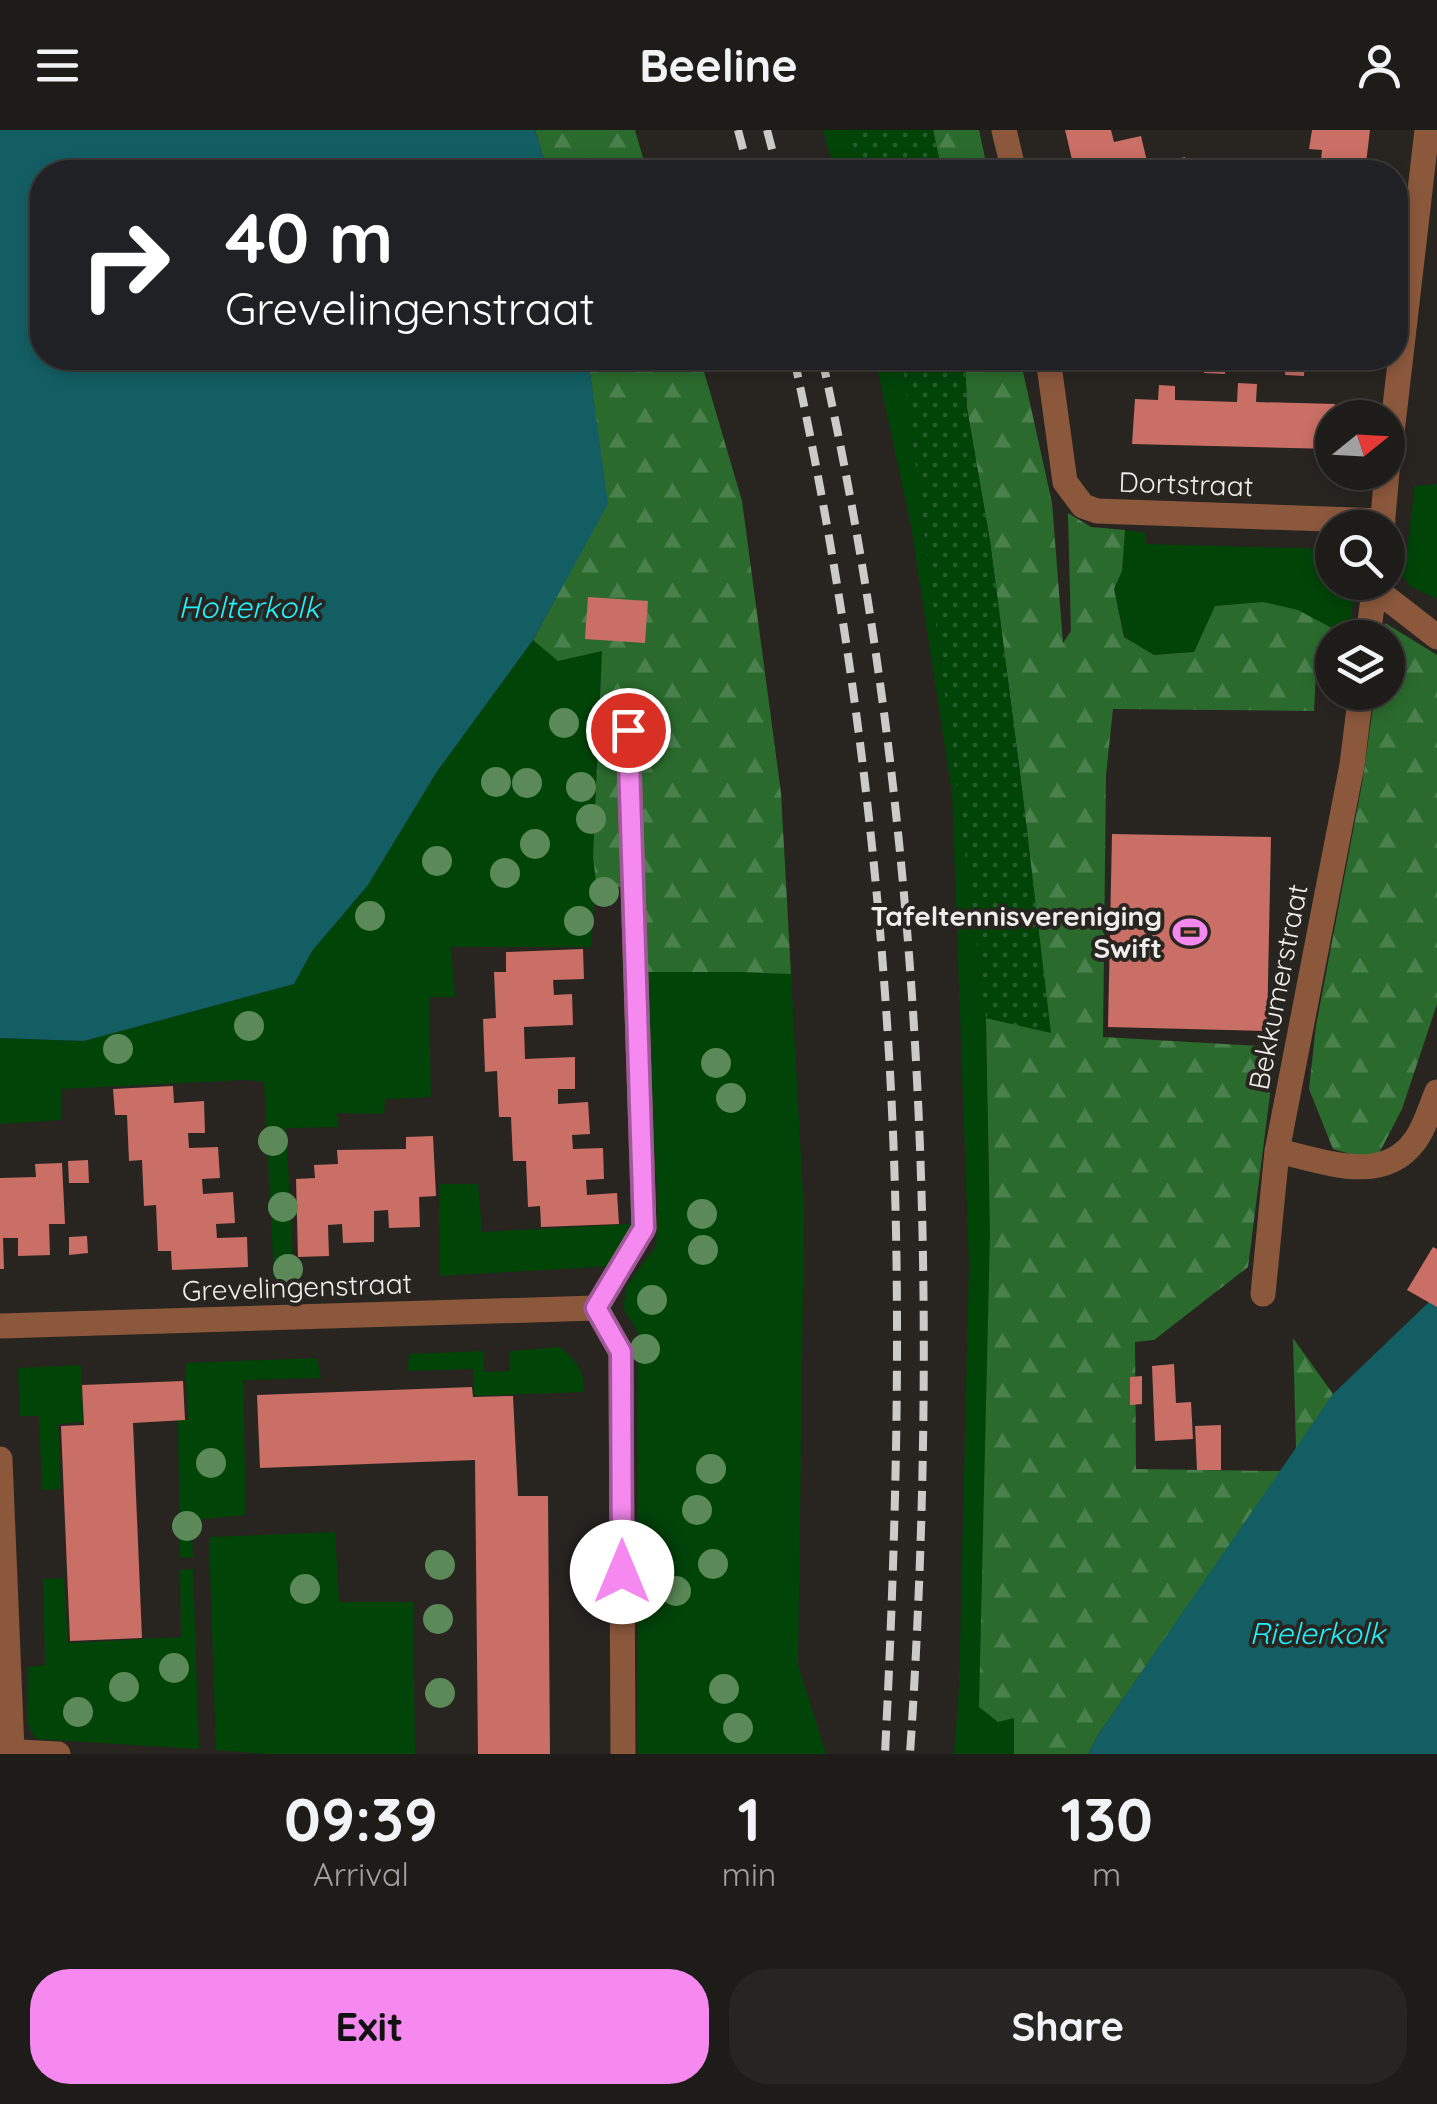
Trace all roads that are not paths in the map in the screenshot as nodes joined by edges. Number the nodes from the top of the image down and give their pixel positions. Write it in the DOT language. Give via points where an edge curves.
graph roads {
  1 [pos="1004,130"];
  2 [pos="1427,130"];
  3 [pos="1011,160"];
  4 [pos="1408,292"];
  5 [pos="1050,370"];
  6 [pos="1399,370"];
  7 [pos="1395,400"];
  8 [pos="1315,521"];
  9 [pos="1392,600"];
  10 [pos="1437,637"];
  11 [pos="1359,710"];
  12 [pos="628,730"];
  13 [pos="1437,1092"];
  14 [pos="1277,1150"];
  15 [pos="1263,1294"];
  16 [pos="596,1308"];
  17 [pos="0,1326"];
  18 [pos="0,1459"];
  19 [pos="6,1751"];
  20 [pos="58,1754"];
  21 [pos="623,1754"];
  1 -- 3 [label="street"];
  2 -- 4 [label="street"];
  5 -- 8 [label="street, Dortstraat" via="1065,482 1083,506"];
  6 -- 7 [label="street"];
  9 -- 10 [label="street"];
  11 -- 14 [label="street, Bekkumerstraat"];
  12 -- 16 [label="street" via="644,1228"];
  13 -- 14 [label="street" via="1416,1140 1395,1161 1365,1168"];
  14 -- 15 [label="street, Bekkumerstraat"];
  16 -- 17 [label="street, Grevelingenstraat"];
  16 -- 21 [label="street" via="621,1352"];
  18 -- 19 [label="street"];
  19 -- 20 [label="street"];
}
